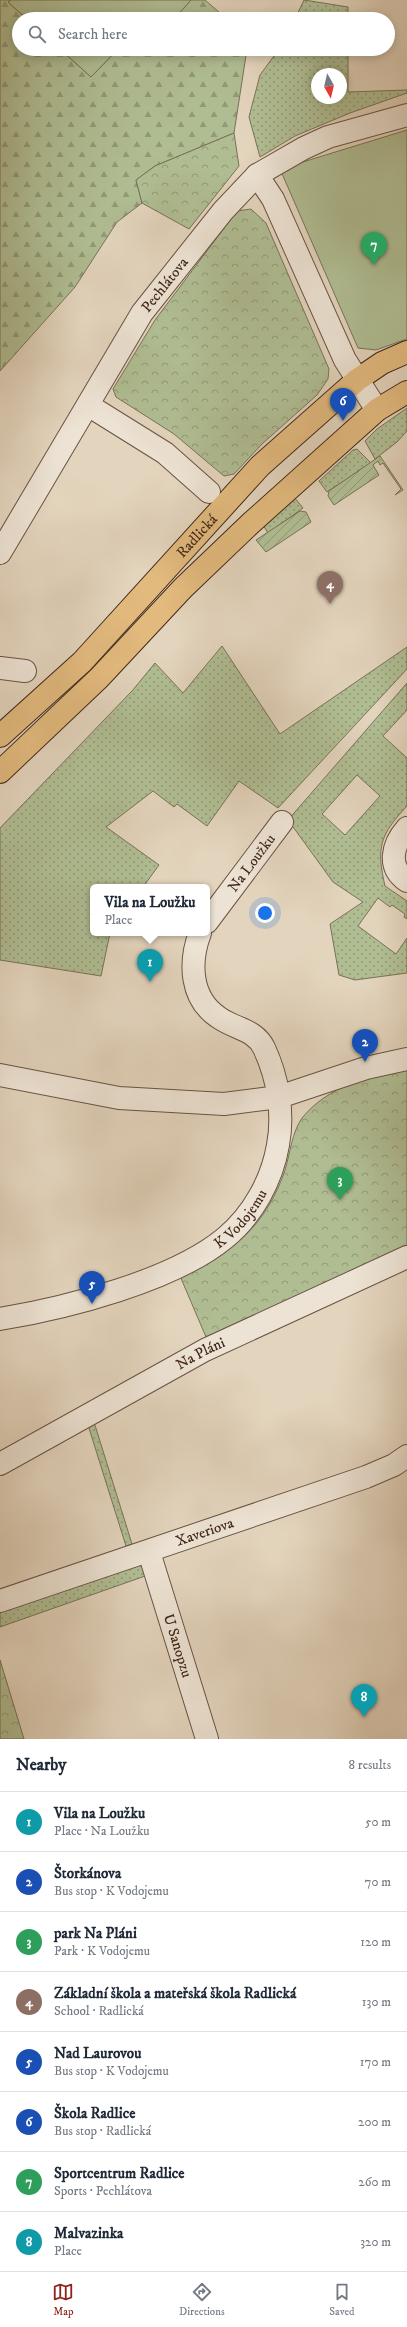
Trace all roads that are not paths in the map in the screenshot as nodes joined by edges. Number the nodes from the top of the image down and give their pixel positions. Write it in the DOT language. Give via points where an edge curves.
graph roads {
  1 [pos="407,115"];
  2 [pos="257,175"];
  3 [pos="407,352"];
  4 [pos="357,380"];
  5 [pos="407,392"];
  6 [pos="88,405"];
  7 [pos="376,410"];
  8 [pos="209,492"];
  9 [pos="0,553"];
  10 [pos="0,668"];
  11 [pos="25,671"];
  12 [pos="0,736"];
  13 [pos="0,772"];
  14 [pos="282,822"];
  15 [pos="407,828"];
  16 [pos="407,881"];
  17 [pos="210,918"];
  18 [pos="199,936"];
  19 [pos="407,1059"];
  20 [pos="0,1075"];
  21 [pos="279,1097"];
  22 [pos="407,1257"];
  23 [pos="0,1319"];
  24 [pos="407,1456"];
  25 [pos="0,1464"];
  26 [pos="148,1552"];
  27 [pos="0,1601"];
  28 [pos="207,1739"];
  1 -- 2 [label="street, Pechlátova" via="328,137"];
  2 -- 4 [label="street" via="272,198 345,360"];
  2 -- 6 [label="street, Pechlátova" via="223,211 142,314"];
  3 -- 4 [label="main road, Radlická"];
  4 -- 7 [label="street"];
  4 -- 12 [label="main road, Radlická" via="260,466 82,662"];
  5 -- 7 [label="main road, Radlická"];
  6 -- 8 [label="street" via="165,453"];
  6 -- 9 [label="street, Pechlátova"];
  7 -- 13 [label="main road, Radlická" via="183,588 99,678"];
  10 -- 11 [label="street"];
  14 -- 17 [label="street, Na Loužku"];
  15 -- 16 [label="street" via="400,836 392,855 394,866"];
  18 -- 21 [label="street" via="194,948 192,967 195,985 204,1004 218,1017 254,1034 264,1047"];
  19 -- 21 [label="street" via="366,1068"];
  20 -- 21 [label="street" via="126,1098 224,1104"];
  21 -- 23 [label="street, K Vodojemu" via="279,1139 266,1185 240,1224 225,1238 184,1264 121,1288 66,1305"];
  22 -- 25 [label="street, Na Pláni" via="205,1350"];
  24 -- 26 [label="street, Xaveriova" via="394,1465 366,1477"];
  26 -- 27 [label="street, Xaveriova"];
  26 -- 28 [label="street, U Sanopzu"];
}
